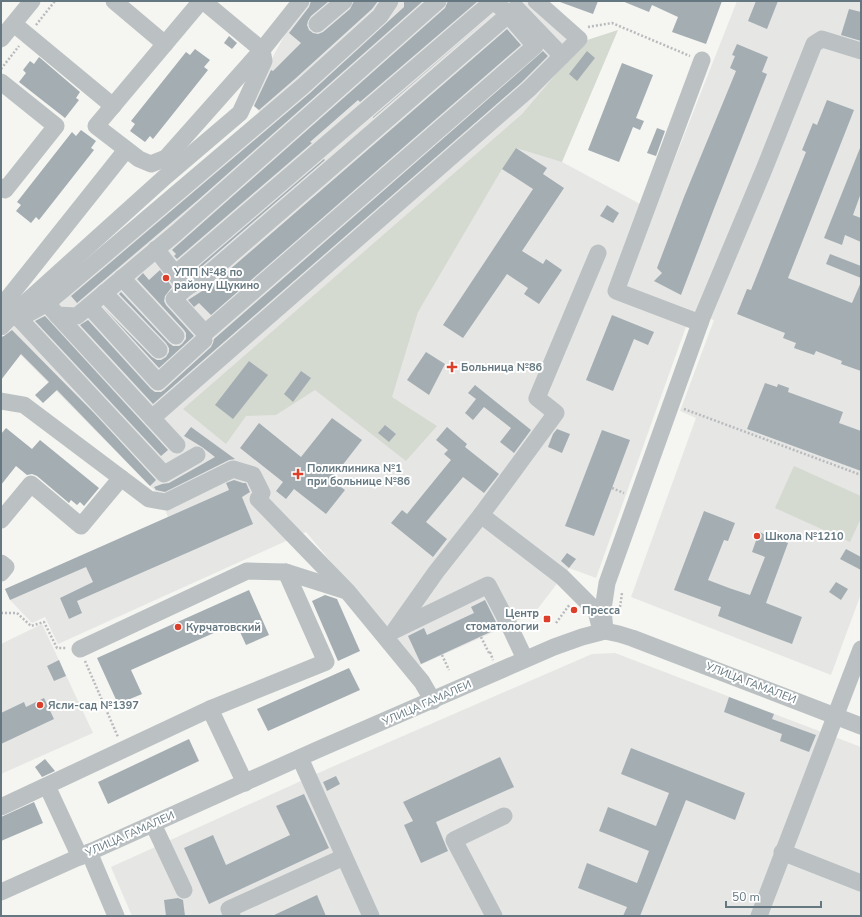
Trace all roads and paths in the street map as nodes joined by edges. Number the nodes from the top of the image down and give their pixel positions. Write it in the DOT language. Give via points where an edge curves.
graph roads {
  1 [pos="32,1"];
  2 [pos="114,1"];
  3 [pos="202,1"];
  4 [pos="301,1"];
  5 [pos="344,1"];
  6 [pos="390,1"];
  7 [pos="438,1"];
  8 [pos="493,1"];
  9 [pos="536,1"];
  10 [pos="509,8"];
  11 [pos="14,24"];
  12 [pos="317,24"];
  13 [pos="581,28"];
  14 [pos="1,39"];
  15 [pos="165,44"];
  16 [pos="262,50"];
  17 [pos="861,51"];
  18 [pos="562,56"];
  19 [pos="702,60"];
  20 [pos="1,82"];
  21 [pos="113,106"];
  22 [pos="126,150"];
  23 [pos="1,187"];
  24 [pos="156,249"];
  25 [pos="598,253"];
  26 [pos="175,274"];
  27 [pos="122,278"];
  28 [pos="186,288"];
  29 [pos="104,293"];
  30 [pos="89,306"];
  31 [pos="52,309"];
  32 [pos="11,313"];
  33 [pos="700,323"];
  34 [pos="1,327"];
  35 [pos="176,336"];
  36 [pos="204,340"];
  37 [pos="159,350"];
  38 [pos="1,401"];
  39 [pos="682,408"];
  40 [pos="152,418"];
  41 [pos="177,445"];
  42 [pos="197,455"];
  43 [pos="861,475"];
  44 [pos="121,478"];
  45 [pos="612,488"];
  46 [pos="631,495"];
  47 [pos="481,515"];
  48 [pos="1,520"];
  49 [pos="1,563"];
  50 [pos="286,572"];
  51 [pos="1,574"];
  52 [pos="348,592"];
  53 [pos="1,613"];
  54 [pos="603,631"];
  55 [pos="481,637"];
  56 [pos="80,649"];
  57 [pos="861,649"];
  58 [pos="489,652"];
  59 [pos="442,655"];
  60 [pos="524,660"];
  61 [pos="449,670"];
  62 [pos="433,701"];
  63 [pos="210,709"];
  64 [pos="835,716"];
  65 [pos="861,726"];
  66 [pos="123,750"];
  67 [pos="300,758"];
  68 [pos="245,783"];
  69 [pos="47,786"];
  70 [pos="1,806"];
  71 [pos="504,816"];
  72 [pos="152,824"];
  73 [pos="782,852"];
  74 [pos="85,854"];
  75 [pos="344,857"];
  76 [pos="861,883"];
  77 [pos="184,890"];
  78 [pos="1,892"];
  79 [pos="116,916"];
  80 [pos="232,916"];
  81 [pos="371,916"];
  82 [pos="494,916"];
  83 [pos="759,916"];
  1 -- 11 [label="street"];
  2 -- 15 [label="street"];
  3 -- 15 [label="street"];
  3 -- 16 [label="street"];
  4 -- 16 [label="street"];
  5 -- 12 [label="street"];
  6 -- 31 [label="street" via="380,16"];
  7 -- 24 [label="street"];
  8 -- 10 [label="street"];
  8 -- 26 [label="street"];
  9 -- 18 [label="street" via="579,39"];
  10 -- 18 [label="street"];
  10 -- 28 [label="street" via="206,276"];
  10 -- 28 [label="street" via="535,46 205,333 174,300"];
  11 -- 14 [label="street"];
  11 -- 21 [label="street"];
  13 -- 19 [label="path" via="612,23"];
  15 -- 21 [label="street"];
  16 -- 22 [label="street" via="166,158 151,164"];
  16 -- 32 [label="street" via="264,60 240,113"];
  17 -- 33 [label="street" via="822,39 814,44"];
  18 -- 40 [label="street" via="529,89"];
  19 -- 33 [label="street" via="616,291"];
  20 -- 23 [label="street" via="56,126 5,190"];
  21 -- 22 [label="street" via="96,126"];
  22 -- 32 [label="street"];
  24 -- 26 [label="street"];
  24 -- 27 [label="street"];
  25 -- 47 [label="street" via="537,398 556,413"];
  26 -- 28 [label="street"];
  27 -- 29 [label="street"];
  27 -- 35 [label="street"];
  29 -- 30 [label="street"];
  29 -- 37 [label="street"];
  30 -- 31 [label="street" via="77,316"];
  30 -- 36 [label="street" via="158,382"];
  31 -- 32 [label="street"];
  31 -- 40 [label="street"];
  32 -- 34 [label="street"];
  32 -- 42 [label="street" via="164,474"];
  33 -- 54 [label="street" via="607,583"];
  38 -- 44 [label="street" via="24,404"];
  39 -- 43 [label="path"];
  40 -- 41 [label="street"];
  44 -- 48 [label="street" via="81,526 31,484"];
  44 -- 52 [label="street" via="149,499 166,502 233,469 253,475 262,493 258,499"];
  45 -- 46 [label="path"];
  47 -- 54 [label="street" via="562,577 596,611"];
  47 -- 60 [label="street" via="395,630 488,585 509,624"];
  49 -- 51 [label="street" via="6,567"];
  50 -- 52 [label="street"];
  50 -- 56 [label="street" via="247,571"];
  50 -- 63 [label="street" via="326,662"];
  52 -- 62 [label="street" via="422,682"];
  53 -- 56 [label="path" via="17,613 31,626 44,622 57,648"];
  54 -- 60 [label="street, УЛИЦА ГАМАЛЕИ"];
  54 -- 64 [label="street, УЛИЦА ГАМАЛЕИ" via="632,638"];
  55 -- 58 [label="path"];
  56 -- 66 [label="path"];
  57 -- 64 [label="street"];
  59 -- 61 [label="path"];
  60 -- 62 [label="street, УЛИЦА ГАМАЛЕИ"];
  62 -- 67 [label="street, УЛИЦА ГАМАЛЕИ"];
  63 -- 66 [label="street"];
  63 -- 68 [label="street"];
  64 -- 65 [label="street, УЛИЦА ГАМАЛЕИ"];
  64 -- 73 [label="street"];
  66 -- 69 [label="street"];
  67 -- 68 [label="street, УЛИЦА ГАМАЛЕИ"];
  67 -- 75 [label="street"];
  68 -- 72 [label="street, УЛИЦА ГАМАЛЕИ"];
  69 -- 70 [label="street"];
  69 -- 74 [label="street"];
  71 -- 82 [label="street" via="454,840"];
  72 -- 74 [label="street, УЛИЦА ГАМАЛЕИ"];
  72 -- 77 [label="street"];
  73 -- 76 [label="street"];
  73 -- 83 [label="street"];
  74 -- 78 [label="street, УЛИЦА ГАМАЛЕИ"];
  74 -- 79 [label="street"];
  75 -- 80 [label="street" via="229,909"];
  75 -- 81 [label="street"];
}
